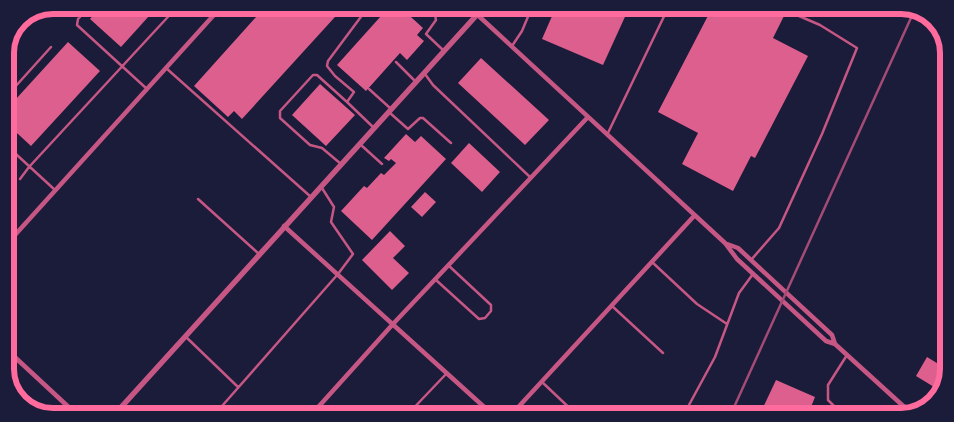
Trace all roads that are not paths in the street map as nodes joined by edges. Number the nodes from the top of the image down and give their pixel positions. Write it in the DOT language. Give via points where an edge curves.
graph roads {
  1 [pos="83,14"];
  2 [pos="171,14"];
  3 [pos="215,14"];
  4 [pos="363,14"];
  5 [pos="434,14"];
  6 [pos="529,14"];
  7 [pos="665,14"];
  8 [pos="478,15"];
  9 [pos="799,16"];
  10 [pos="512,46"];
  11 [pos="51,47"];
  12 [pos="444,51"];
  13 [pos="396,62"];
  14 [pos="122,67"];
  15 [pos="166,68"];
  16 [pos="424,73"];
  17 [pos="416,82"];
  18 [pos="14,88"];
  19 [pos="147,89"];
  20 [pos="369,89"];
  21 [pos="347,102"];
  22 [pos="390,110"];
  23 [pos="588,117"];
  24 [pos="374,128"];
  25 [pos="608,135"];
  26 [pos="451,143"];
  27 [pos="360,144"];
  28 [pos="14,153"];
  29 [pos="341,164"];
  30 [pos="382,164"];
  31 [pos="29,167"];
  32 [pos="530,177"];
  33 [pos="20,179"];
  34 [pos="321,186"];
  35 [pos="55,190"];
  36 [pos="311,197"];
  37 [pos="198,199"];
  38 [pos="694,216"];
  39 [pos="284,226"];
  40 [pos="14,236"];
  41 [pos="725,244"];
  42 [pos="259,254"];
  43 [pos="751,260"];
  44 [pos="652,262"];
  45 [pos="448,266"];
  46 [pos="338,274"];
  47 [pos="753,274"];
  48 [pos="435,279"];
  49 [pos="612,306"];
  50 [pos="393,324"];
  51 [pos="727,324"];
  52 [pos="185,336"];
  53 [pos="836,344"];
  54 [pos="663,353"];
  55 [pos="847,355"];
  56 [pos="14,356"];
  57 [pos="447,373"];
  58 [pos="542,382"];
  59 [pos="238,387"];
  60 [pos="903,405"];
  61 [pos="70,408"];
  62 [pos="120,408"];
  63 [pos="220,408"];
  64 [pos="317,408"];
  65 [pos="414,408"];
  66 [pos="485,408"];
  67 [pos="518,408"];
  68 [pos="570,408"];
  69 [pos="687,408"];
  70 [pos="836,408"];
  71 [pos="901,408"];
  72 [pos="906,408"];
  1 -- 14 [label="lane" via="77,25"];
  2 -- 14 [label="lane"];
  3 -- 15 [label="street"];
  4 -- 21 [label="lane" via="327,66 354,92"];
  5 -- 12 [label="lane" via="436,20 426,34"];
  6 -- 10 [label="lane"];
  7 -- 25 [label="lane"];
  8 -- 10 [label="street"];
  8 -- 12 [label="street"];
  9 -- 43 [label="lane" via="857,48 779,228"];
  10 -- 23 [label="street"];
  11 -- 18 [label="lane"];
  12 -- 16 [label="street"];
  13 -- 17 [label="lane"];
  14 -- 19 [label="lane"];
  14 -- 31 [label="lane"];
  15 -- 19 [label="street"];
  15 -- 36 [label="lane"];
  16 -- 17 [label="street"];
  16 -- 32 [label="lane" via="432,85"];
  17 -- 22 [label="street"];
  19 -- 35 [label="street"];
  20 -- 22 [label="lane"];
  21 -- 24 [label="lane"];
  21 -- 29 [label="lane" via="313,75 280,111 280,118 310,144 322,148"];
  22 -- 24 [label="street"];
  22 -- 26 [label="lane" via="408,129 423,118"];
  23 -- 25 [label="street"];
  23 -- 32 [label="street"];
  24 -- 27 [label="street"];
  25 -- 38 [label="street"];
  27 -- 29 [label="street"];
  27 -- 30 [label="lane"];
  28 -- 31 [label="lane"];
  29 -- 34 [label="street"];
  31 -- 33 [label="lane"];
  31 -- 35 [label="lane"];
  32 -- 45 [label="street"];
  34 -- 36 [label="street"];
  34 -- 46 [label="lane" via="334,207 331,222 353,254"];
  35 -- 40 [label="street"];
  36 -- 39 [label="street"];
  37 -- 42 [label="lane"];
  38 -- 41 [label="street"];
  38 -- 44 [label="street"];
  39 -- 42 [label="street"];
  39 -- 46 [label="street"];
  41 -- 43 [label="street" via="738,248"];
  41 -- 47 [label="street"];
  42 -- 52 [label="street"];
  43 -- 53 [label="street" via="832,335"];
  44 -- 49 [label="street"];
  44 -- 51 [label="lane" via="697,304"];
  45 -- 48 [label="street"];
  45 -- 48 [label="lane" via="491,305 491,311 485,318 479,319"];
  46 -- 50 [label="street"];
  46 -- 59 [label="lane"];
  47 -- 51 [label="lane" via="739,293"];
  47 -- 53 [label="street" via="826,341"];
  48 -- 50 [label="street"];
  49 -- 54 [label="lane"];
  49 -- 58 [label="street"];
  50 -- 57 [label="street"];
  50 -- 64 [label="street"];
  51 -- 69 [label="lane" via="715,357"];
  52 -- 59 [label="lane"];
  52 -- 62 [label="street"];
  53 -- 55 [label="street"];
  55 -- 60 [label="street"];
  55 -- 70 [label="lane" via="828,385 828,400"];
  56 -- 61 [label="street"];
  57 -- 65 [label="lane"];
  57 -- 66 [label="street"];
  58 -- 67 [label="street"];
  58 -- 68 [label="lane"];
  59 -- 63 [label="lane"];
  60 -- 71 [label="lane"];
  60 -- 72 [label="street"];
}
